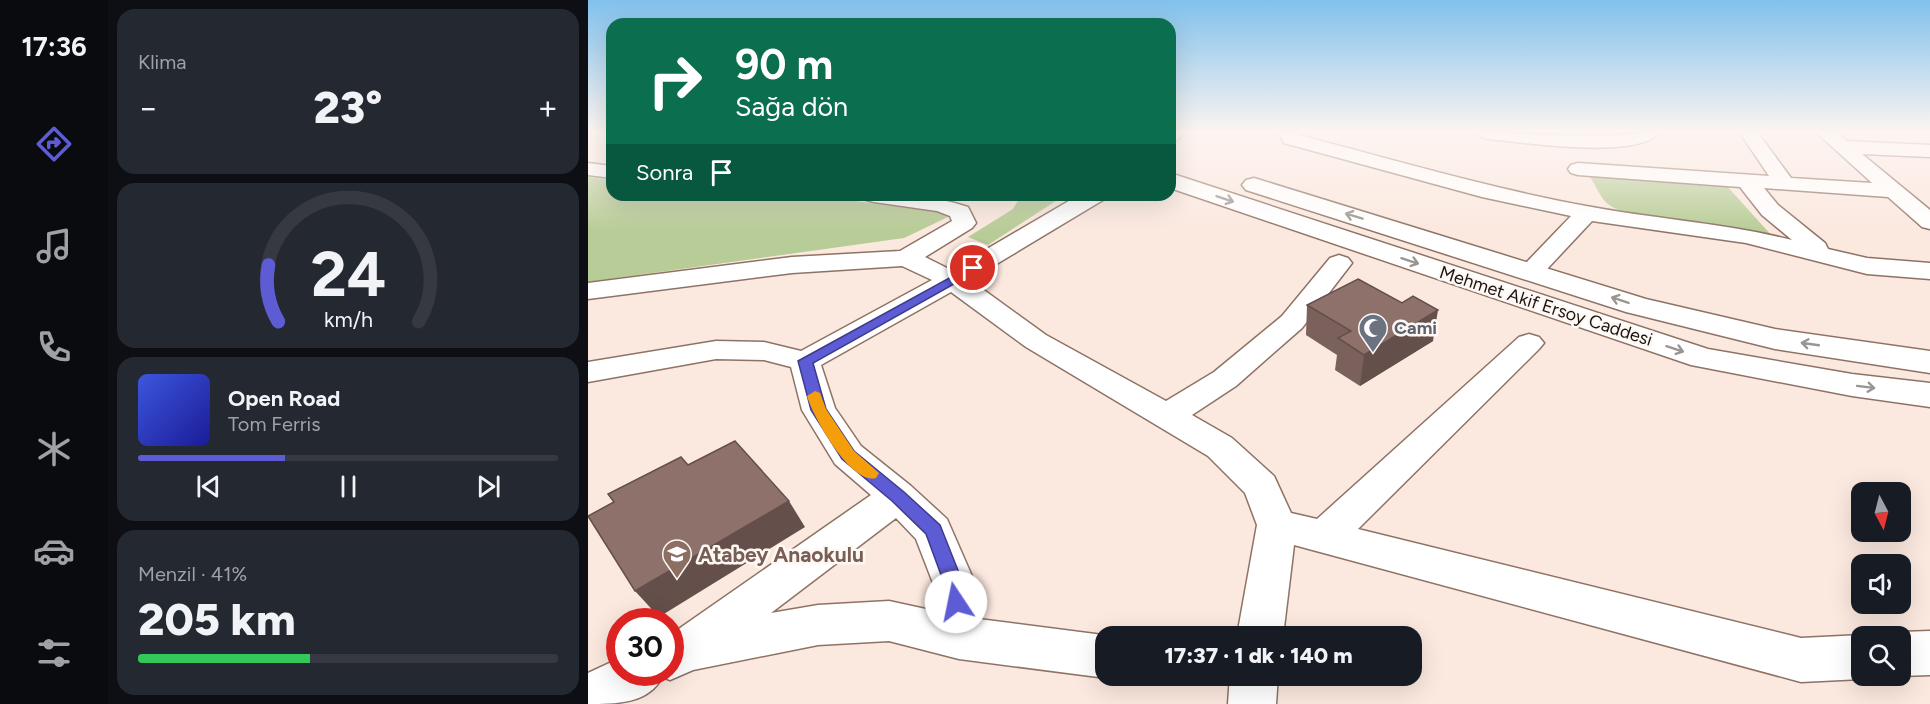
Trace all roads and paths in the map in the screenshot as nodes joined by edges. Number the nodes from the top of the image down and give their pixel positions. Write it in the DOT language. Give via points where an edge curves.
graph roads {
  1 [pos="1189,166"];
  2 [pos="1392,166"];
  3 [pos="1576,166"];
  4 [pos="1772,166"];
  5 [pos="1864,166"];
  6 [pos="588,169"];
  7 [pos="606,171"];
  8 [pos="1747,181"];
  9 [pos="1176,182"];
  10 [pos="1786,185"];
  11 [pos="1893,191"];
  12 [pos="1588,196"];
  13 [pos="914,201"];
  14 [pos="1085,201"];
  15 [pos="1930,222"];
  16 [pos="1824,254"];
  17 [pos="906,258"];
  18 [pos="1339,263"];
  19 [pos="1930,271"];
  20 [pos="1535,272"];
  21 [pos="952,280"];
  22 [pos="588,291"];
  23 [pos="1529,343"];
  24 [pos="805,361"];
  25 [pos="1930,362"];
  26 [pos="588,372"];
  27 [pos="1930,394"];
  28 [pos="1165,417"];
  29 [pos="898,496"];
  30 [pos="1277,525"];
  31 [pos="1323,538"];
  32 [pos="1262,626"];
  33 [pos="959,638"];
  34 [pos="684,650"];
  35 [pos="684,653"];
  36 [pos="1930,653"];
  37 [pos="1911,654"];
  38 [pos="1095,655"];
  39 [pos="1851,658"];
  40 [pos="612,686"];
  41 [pos="1253,686"];
  42 [pos="588,698"];
  43 [pos="1252,704"];
  20 -- 1 [label="main road, Mehmet Akif Ersoy Caddesi, one-way"];
  2 -- 12 [label="street" via="1490,192"];
  3 -- 12 [label="street"];
  4 -- 10 [label="street"];
  5 -- 11 [label="street"];
  6 -- 7 [label="street"];
  8 -- 10 [label="street"];
  8 -- 12 [label="street"];
  8 -- 16 [label="street" via="1770,210"];
  9 -- 27 [label="main road, Mehmet Akif Ersoy Caddesi, one-way" via="1703,358 1852,385"];
  10 -- 11 [label="street"];
  11 -- 15 [label="street"];
  12 -- 16 [label="street"];
  12 -- 20 [label="street"];
  13 -- 17 [label="street" via="960,212 964,223"];
  14 -- 21 [label="street"];
  16 -- 19 [label="street" via="1867,266"];
  17 -- 21 [label="street"];
  17 -- 22 [label="street" via="792,265"];
  18 -- 28 [label="street" via="1292,322 1225,379"];
  25 -- 20 [label="main road, Mehmet Akif Ersoy Caddesi, one-way" via="1775,339 1637,306"];
  21 -- 24 [label="street"];
  21 -- 28 [label="street" via="1036,341"];
  23 -- 31 [label="street"];
  24 -- 26 [label="street" via="764,351 716,350"];
  24 -- 29 [label="street" via="819,410 848,455"];
  28 -- 30 [label="street" via="1220,447 1262,486"];
  29 -- 33 [label="street" via="933,530 954,583"];
  29 -- 34 [label="street"];
  30 -- 31 [label="street"];
  30 -- 32 [label="street"];
  31 -- 39 [label="street" via="1801,660"];
  33 -- 35 [label="street" via="889,621 818,625"];
  33 -- 38 [label="street"];
  36 -- 37 [label="street"];
  40 -- 42 [label="street"];
  41 -- 43 [label="street"];
}
